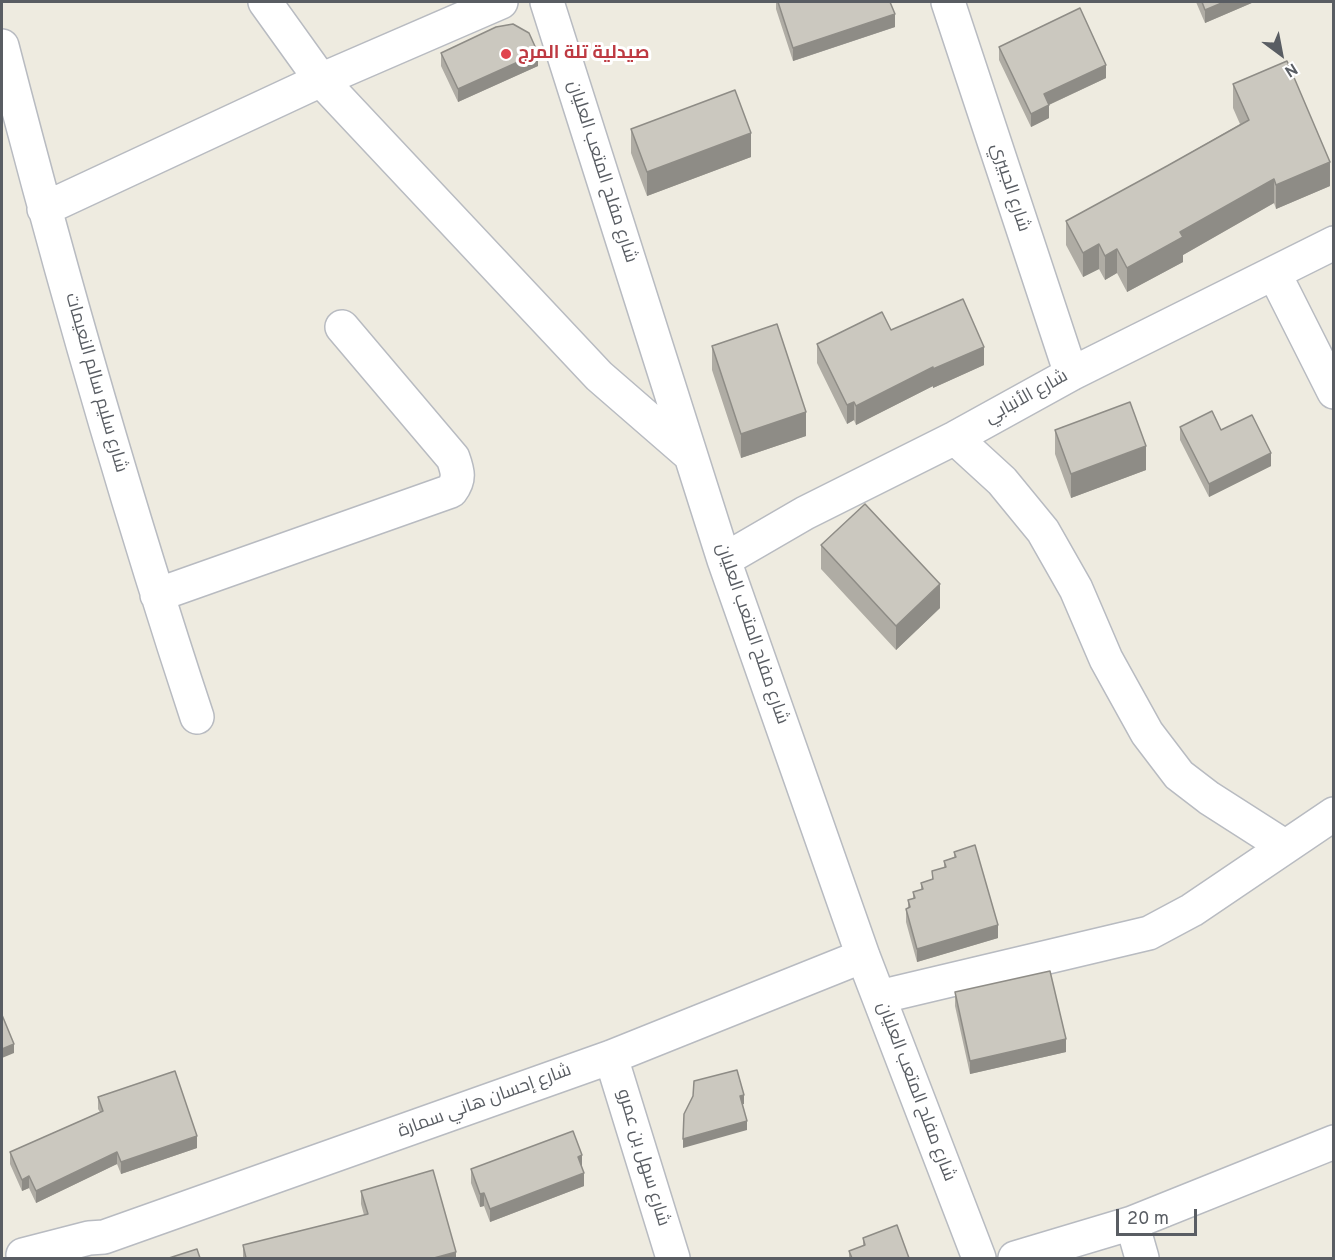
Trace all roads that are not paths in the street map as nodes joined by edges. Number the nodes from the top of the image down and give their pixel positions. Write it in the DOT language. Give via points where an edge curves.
graph roads {
  1 [pos="265,2"];
  2 [pos="501,2"];
  3 [pos="547,2"];
  4 [pos="958,5"];
  5 [pos="2,46"];
  6 [pos="321,80"];
  7 [pos="44,209"];
  8 [pos="1334,243"];
  9 [pos="1274,273"];
  10 [pos="342,327"];
  11 [pos="1071,374"];
  12 [pos="1334,392"];
  13 [pos="955,438"];
  14 [pos="690,455"];
  15 [pos="724,560"];
  16 [pos="157,595"];
  17 [pos="197,717"];
  18 [pos="1334,814"];
  19 [pos="1284,846"];
  20 [pos="863,957"];
  21 [pos="879,996"];
  22 [pos="611,1057"];
  23 [pos="1334,1142"];
  24 [pos="1132,1223"];
  25 [pos="104,1237"];
  26 [pos="11,1249"];
  27 [pos="69,1258"];
  28 [pos="672,1258"];
  29 [pos="979,1258"];
  30 [pos="1016,1258"];
  31 [pos="1142,1258"];
  1 -- 6 [label="street"];
  2 -- 6 [label="street"];
  3 -- 14 [label="street, شارع مفلح المتعب العليان"];
  4 -- 11 [label="street, شارع الجبيري"];
  5 -- 7 [label="street, شارع سليم سالم النعيمات"];
  6 -- 7 [label="street"];
  6 -- 14 [label="street" via="599,376"];
  7 -- 16 [label="street, شارع سليم سالم النعيمات"];
  8 -- 9 [label="street, شارع الأنبابي"];
  9 -- 11 [label="street, شارع الأنبابي"];
  9 -- 12 [label="street"];
  10 -- 16 [label="street" via="453,458 458,482 451,491"];
  11 -- 13 [label="street, شارع الأنبابي"];
  13 -- 15 [label="street, شارع الأنبابي" via="805,513"];
  13 -- 19 [label="street" via="1002,481 1042,531 1076,589 1106,659 1147,733 1179,775"];
  14 -- 15 [label="street, شارع مفلح المتعب العليان"];
  15 -- 20 [label="street, شارع مفلح المتعب العليان"];
  16 -- 17 [label="street, شارع سليم سالم النعيمات"];
  18 -- 19 [label="street"];
  19 -- 21 [label="street" via="1192,910 1149,933"];
  20 -- 21 [label="street, شارع مفلح المتعب العليان"];
  20 -- 22 [label="street, شارع إحسان هاني سمارة"];
  21 -- 29 [label="street, شارع مفلح المتعب العليان"];
  22 -- 25 [label="street, شارع إحسان هاني سمارة"];
  22 -- 28 [label="street, شارع سهل بن عمرو"];
  23 -- 24 [label="street"];
  24 -- 30 [label="street"];
  24 -- 31 [label="street"];
  25 -- 26 [label="street, شارع إحسان هاني سمارة"];
  25 -- 27 [label="street, شارع إحسان هاني سمارة" via="92,1248"];
}
